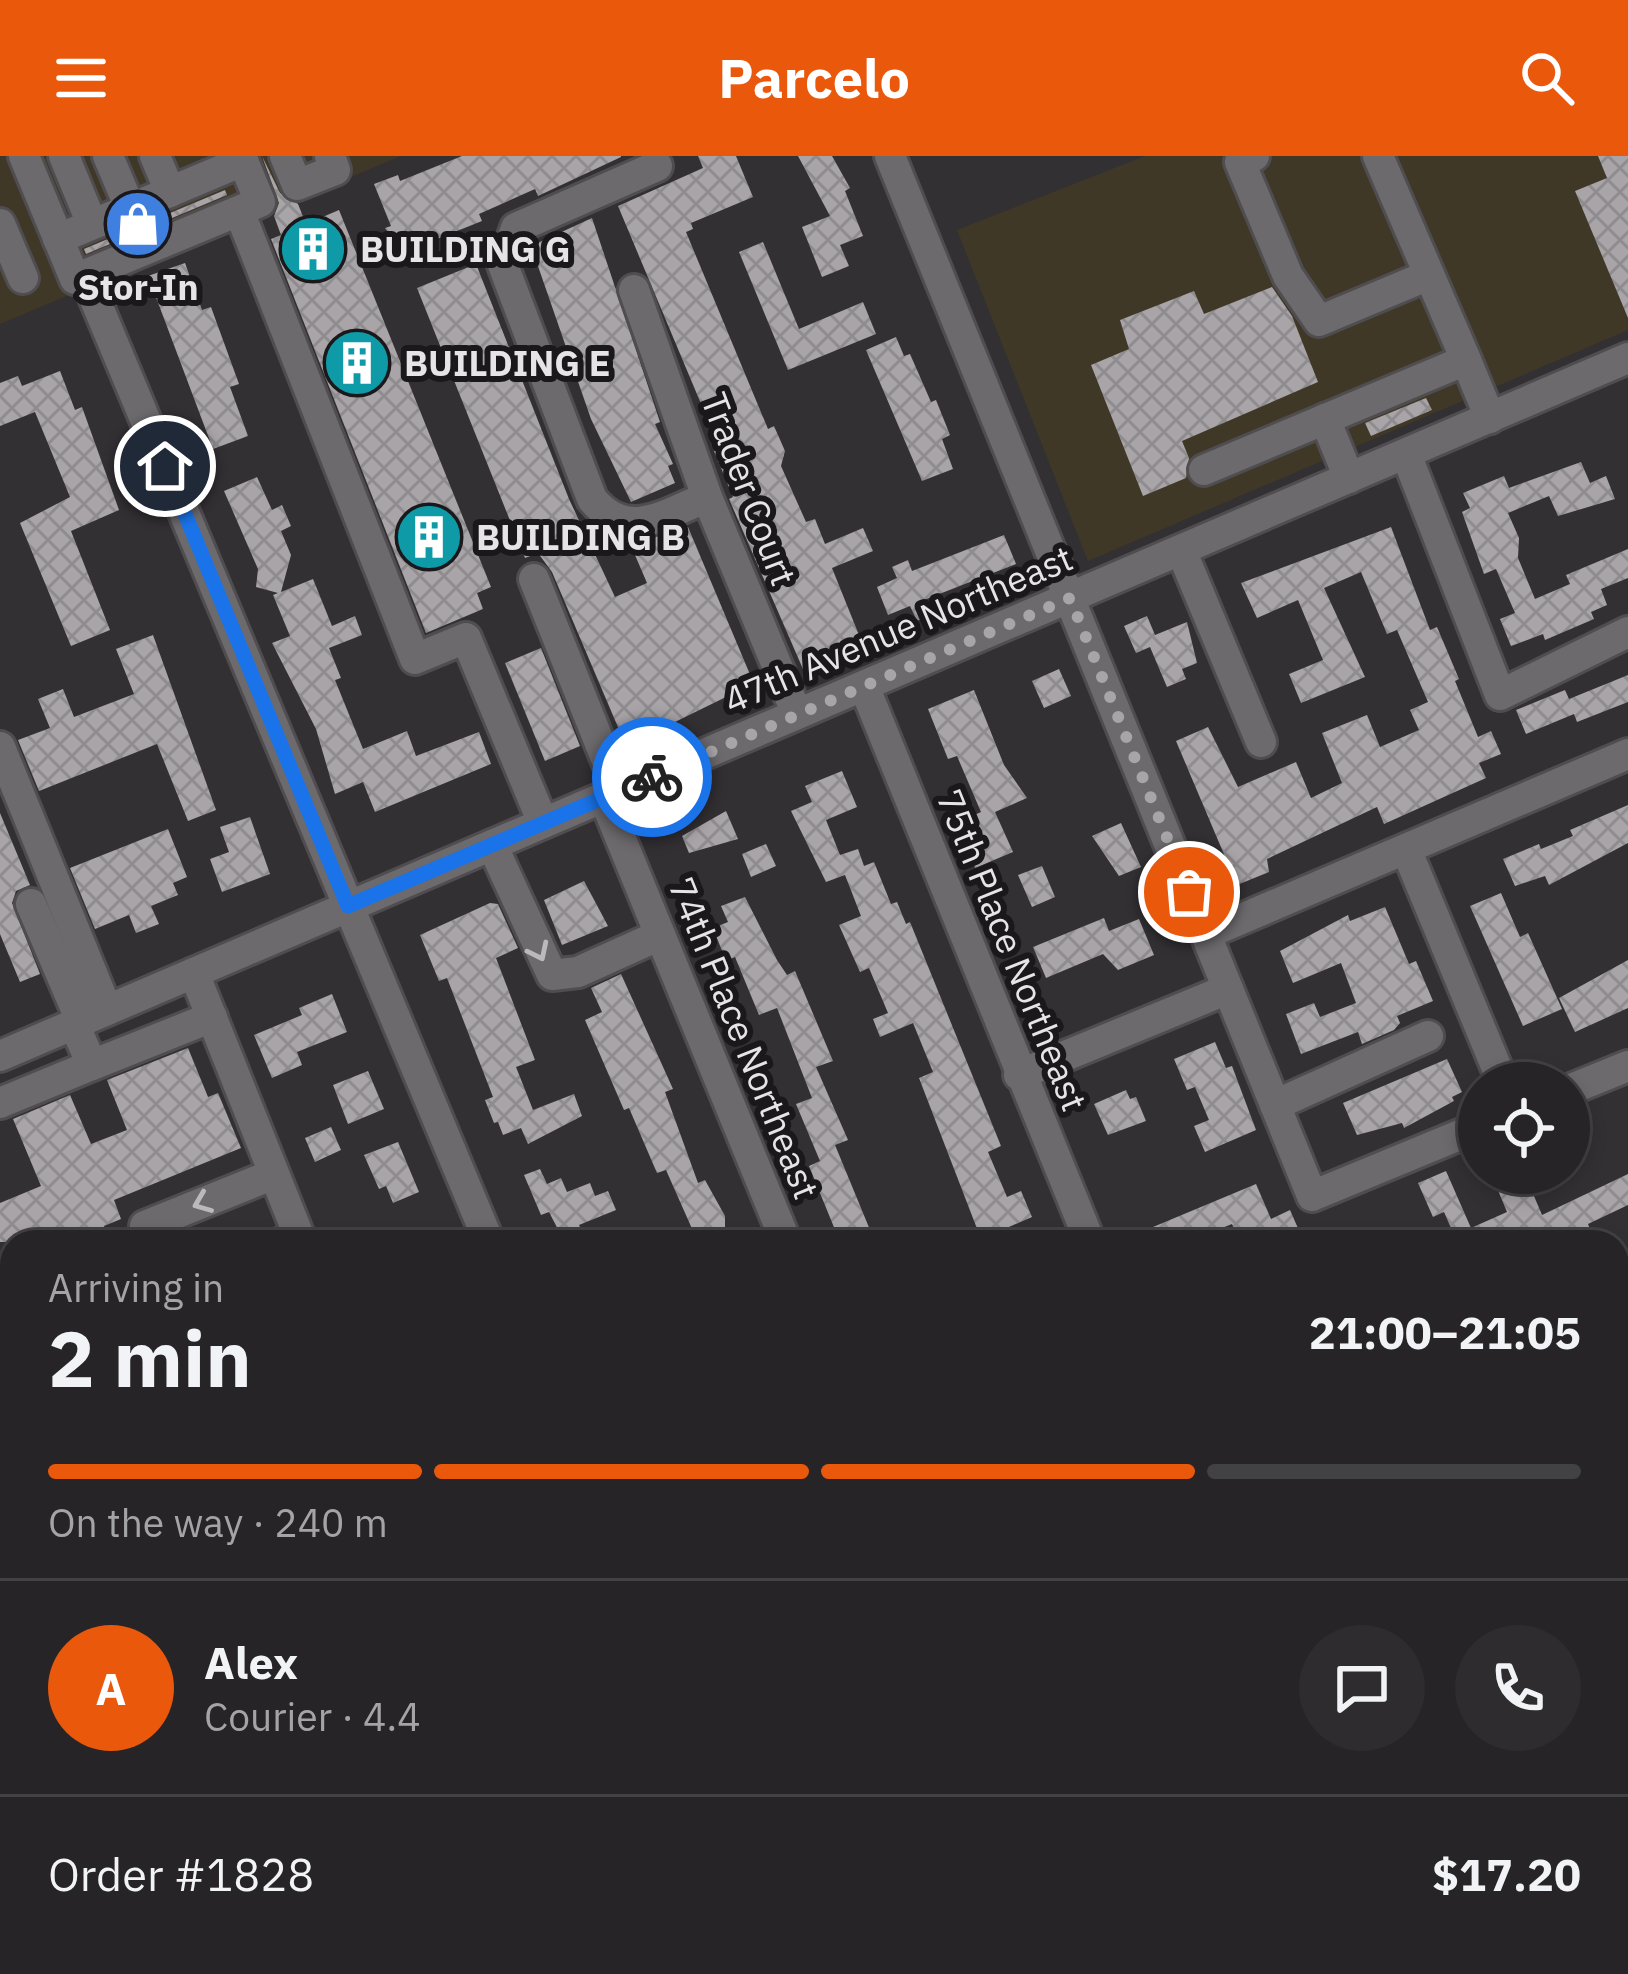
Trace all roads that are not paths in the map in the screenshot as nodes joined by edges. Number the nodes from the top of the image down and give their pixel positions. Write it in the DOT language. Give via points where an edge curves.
graph roads {
  1 [pos="23,156"];
  2 [pos="64,156"];
  3 [pos="109,156"];
  4 [pos="155,156"];
  5 [pos="285,156"];
  6 [pos="330,156"];
  7 [pos="890,156"];
  8 [pos="1254,156"];
  9 [pos="1378,156"];
  10 [pos="242,159"];
  11 [pos="202,166"];
  12 [pos="657,166"];
  13 [pos="170,192"];
  14 [pos="130,208"];
  15 [pos="0,224"];
  16 [pos="92,224"];
  17 [pos="245,226"];
  18 [pos="58,239"];
  19 [pos="1429,275"];
  20 [pos="22,278"];
  21 [pos="92,290"];
  22 [pos="634,290"];
  23 [pos="1628,358"];
  24 [pos="1466,360"];
  25 [pos="1490,418"];
  26 [pos="1325,419"];
  27 [pos="1406,454"];
  28 [pos="1204,470"];
  29 [pos="1349,478"];
  30 [pos="706,496"];
  31 [pos="1180,550"];
  32 [pos="534,579"];
  33 [pos="1070,598"];
  34 [pos="1628,632"];
  35 [pos="864,686"];
  36 [pos="797,715"];
  37 [pos="1261,742"];
  38 [pos="0,747"];
  39 [pos="1628,754"];
  40 [pos="611,795"];
  41 [pos="543,823"];
  42 [pos="492,845"];
  43 [pos="1406,849"];
  44 [pos="31,904"];
  45 [pos="348,906"];
  46 [pos="1206,934"];
  47 [pos="660,935"];
  48 [pos="194,973"];
  49 [pos="1228,989"];
  50 [pos="212,1017"];
  51 [pos="88,1018"];
  52 [pos="1427,1036"];
  53 [pos="0,1056"];
  54 [pos="1494,1062"];
  55 [pos="92,1065"];
  56 [pos="1628,1066"];
  57 [pos="1018,1075"];
  58 [pos="1590,1081"];
  59 [pos="0,1103"];
  60 [pos="1275,1105"];
  61 [pos="1458,1136"];
  62 [pos="274,1174"];
  63 [pos="146,1230"];
  64 [pos="297,1230"];
  65 [pos="484,1230"];
  66 [pos="781,1230"];
  67 [pos="1085,1230"];
  1 -- 18 [label="street"];
  2 -- 16 [label="street"];
  3 -- 14 [label="street"];
  4 -- 13 [label="street"];
  5 -- 6 [label="street" via="297,185 335,170"];
  7 -- 33 [label="street"];
  8 -- 19 [label="street" via="1240,162 1288,276 1318,321"];
  9 -- 19 [label="street"];
  10 -- 11 [label="street"];
  10 -- 18 [label="street" via="260,202 75,279"];
  11 -- 13 [label="street"];
  12 -- 30 [label="street" via="516,228 503,265 592,500 608,519 645,520"];
  13 -- 14 [label="street"];
  14 -- 16 [label="street"];
  15 -- 20 [label="street"];
  16 -- 18 [label="street"];
  17 -- 41 [label="street" via="415,659 466,638"];
  19 -- 24 [label="street"];
  21 -- 45 [label="street"];
  22 -- 30 [label="street, Trader Court"];
  23 -- 25 [label="street, 47th Avenue Northeast"];
  24 -- 25 [label="street"];
  24 -- 26 [label="street"];
  25 -- 27 [label="street, 47th Avenue Northeast"];
  26 -- 28 [label="street"];
  26 -- 29 [label="street"];
  27 -- 29 [label="street, 47th Avenue Northeast"];
  27 -- 34 [label="street" via="1500,695"];
  29 -- 31 [label="street, 47th Avenue Northeast"];
  30 -- 36 [label="street, Trader Court"];
  31 -- 33 [label="street, 47th Avenue Northeast"];
  31 -- 37 [label="street"];
  32 -- 40 [label="street, 74th Place Northeast"];
  33 -- 35 [label="street, 47th Avenue Northeast"];
  33 -- 46 [label="street"];
  35 -- 36 [label="street, 47th Avenue Northeast"];
  35 -- 57 [label="street, 75th Place Northeast"];
  36 -- 40 [label="street, 47th Avenue Northeast"];
  38 -- 51 [label="street"];
  39 -- 43 [label="street"];
  40 -- 41 [label="street, 47th Avenue Northeast"];
  40 -- 47 [label="street, 74th Place Northeast"];
  41 -- 42 [label="street, 47th Avenue Northeast"];
  42 -- 45 [label="street, 47th Avenue Northeast"];
  42 -- 47 [label="street, one-way" via="552,975 578,972"];
  43 -- 46 [label="street"];
  43 -- 54 [label="street"];
  44 -- 51 [label="street"];
  45 -- 48 [label="street, 47th Avenue Northeast"];
  45 -- 65 [label="street"];
  46 -- 49 [label="street"];
  47 -- 66 [label="street, 74th Place Northeast"];
  48 -- 50 [label="street"];
  48 -- 51 [label="street, 47th Avenue Northeast"];
  49 -- 57 [label="street"];
  49 -- 60 [label="street"];
  50 -- 55 [label="street"];
  50 -- 62 [label="street"];
  51 -- 53 [label="street, 47th Avenue Northeast"];
  51 -- 55 [label="street"];
  52 -- 60 [label="street"];
  55 -- 59 [label="street"];
  56 -- 58 [label="street"];
  57 -- 67 [label="street, 75th Place Northeast"];
  60 -- 61 [label="street" via="1312,1196"];
  62 -- 63 [label="street, one-way"];
  62 -- 64 [label="street"];
}
